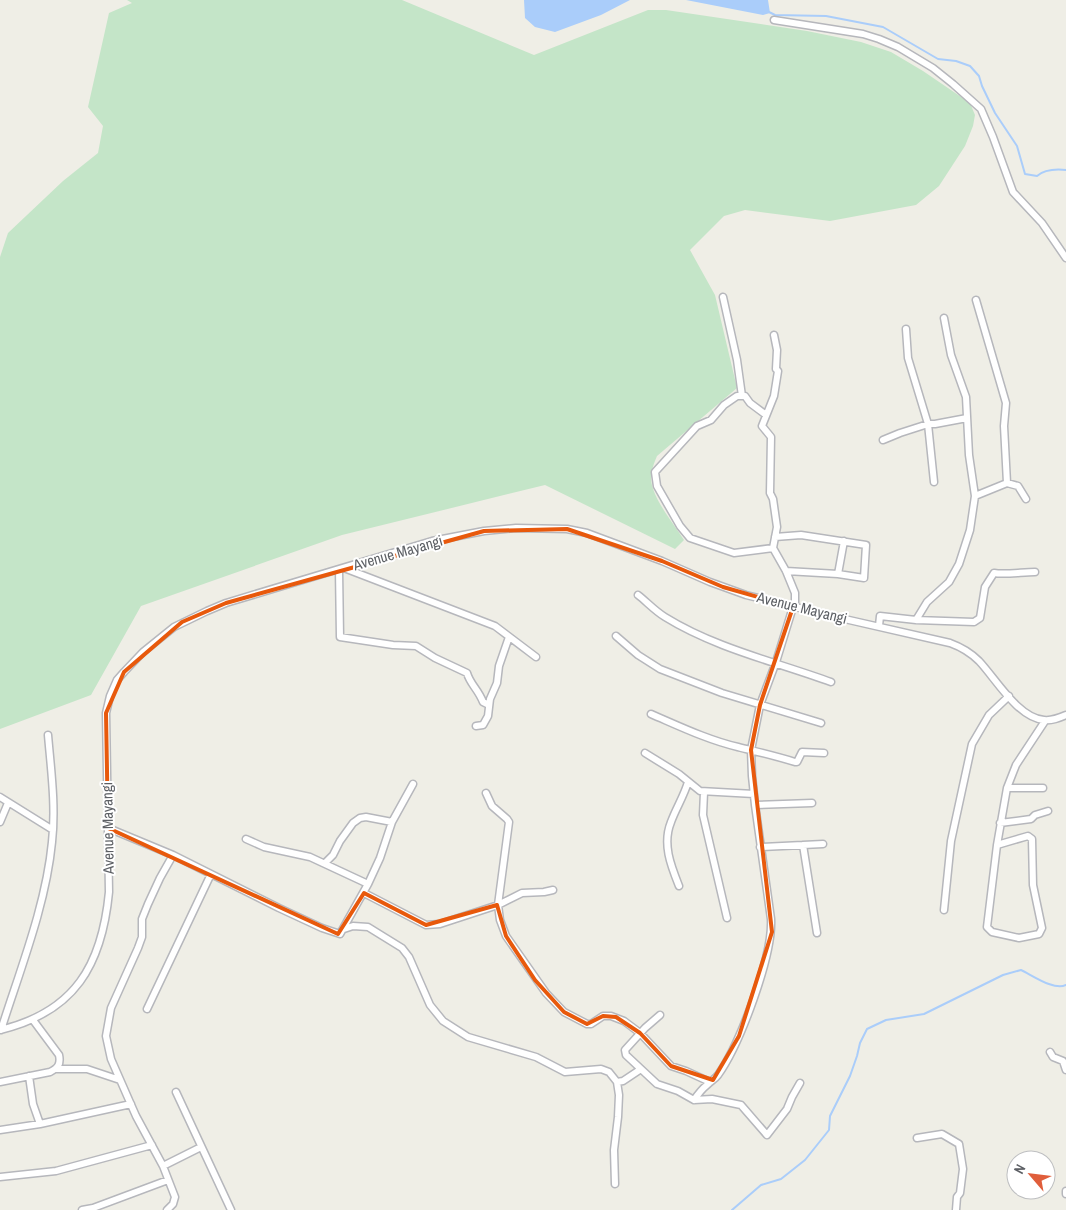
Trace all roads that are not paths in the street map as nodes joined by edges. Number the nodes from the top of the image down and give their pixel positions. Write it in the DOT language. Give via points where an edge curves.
graph roads {
  1 [pos="774,20"];
  2 [pos="1066,258"];
  3 [pos="723,297"];
  4 [pos="976,300"];
  5 [pos="944,318"];
  6 [pos="906,329"];
  7 [pos="774,335"];
  8 [pos="742,396"];
  9 [pos="766,415"];
  10 [pos="967,418"];
  11 [pos="928,424"];
  12 [pos="883,440"];
  13 [pos="934,482"];
  14 [pos="1007,483"];
  15 [pos="975,496"];
  16 [pos="1026,499"];
  17 [pos="775,537"];
  18 [pos="844,541"];
  19 [pos="773,548"];
  20 [pos="341,569"];
  21 [pos="786,571"];
  22 [pos="1035,572"];
  23 [pos="838,574"];
  24 [pos="638,595"];
  25 [pos="794,607"];
  26 [pos="916,620"];
  27 [pos="879,626"];
  28 [pos="509,636"];
  29 [pos="616,636"];
  30 [pos="536,657"];
  31 [pos="776,662"];
  32 [pos="832,682"];
  33 [pos="1009,696"];
  34 [pos="760,704"];
  35 [pos="489,705"];
  36 [pos="651,714"];
  37 [pos="1066,715"];
  38 [pos="1045,721"];
  39 [pos="821,723"];
  40 [pos="476,726"];
  41 [pos="48,735"];
  42 [pos="752,750"];
  43 [pos="645,753"];
  44 [pos="824,753"];
  45 [pos="688,782"];
  46 [pos="413,784"];
  47 [pos="1007,788"];
  48 [pos="1043,788"];
  49 [pos="704,792"];
  50 [pos="486,793"];
  51 [pos="754,794"];
  52 [pos="0,797"];
  53 [pos="8,803"];
  54 [pos="812,803"];
  55 [pos="755,805"];
  56 [pos="1048,811"];
  57 [pos="0,822"];
  58 [pos="392,822"];
  59 [pos="1000,823"];
  60 [pos="108,828"];
  61 [pos="53,830"];
  62 [pos="246,840"];
  63 [pos="823,844"];
  64 [pos="997,844"];
  65 [pos="803,845"];
  66 [pos="760,847"];
  67 [pos="173,855"];
  68 [pos="325,863"];
  69 [pos="211,874"];
  70 [pos="368,884"];
  71 [pos="679,886"];
  72 [pos="553,890"];
  73 [pos="364,893"];
  74 [pos="498,905"];
  75 [pos="944,910"];
  76 [pos="727,918"];
  77 [pos="344,929"];
  78 [pos="817,933"];
  79 [pos="147,1009"];
  80 [pos="660,1015"];
  81 [pos="33,1020"];
  82 [pos="0,1030"];
  83 [pos="640,1033"];
  84 [pos="1050,1052"];
  85 [pos="56,1069"];
  86 [pos="641,1069"];
  87 [pos="1066,1070"];
  88 [pos="29,1076"];
  89 [pos="120,1080"];
  90 [pos="0,1082"];
  91 [pos="617,1082"];
  92 [pos="710,1082"];
  93 [pos="800,1083"];
  94 [pos="176,1092"];
  95 [pos="694,1100"];
  96 [pos="131,1104"];
  97 [pos="40,1124"];
  98 [pos="0,1130"];
  99 [pos="917,1138"];
  100 [pos="152,1145"];
  101 [pos="201,1147"];
  102 [pos="163,1166"];
  103 [pos="0,1177"];
  104 [pos="168,1180"];
  105 [pos="615,1184"];
  106 [pos="82,1210"];
  107 [pos="167,1210"];
  108 [pos="231,1210"];
  109 [pos="956,1210"];
  1 -- 2 [label="street" via="879,39 933,68 953,84 981,109 1012,192 1042,223"];
  3 -- 8 [label="street"];
  4 -- 14 [label="street" via="1006,403"];
  5 -- 10 [label="street" via="951,355 966,397"];
  6 -- 11 [label="street" via="908,358"];
  7 -- 9 [label="street" via="778,372 774,396"];
  8 -- 9 [label="street"];
  8 -- 19 [label="street" via="737,396 710,420 697,426 655,472 657,486 690,538 734,553"];
  9 -- 17 [label="street" via="762,426 771,437 770,493 777,529"];
  10 -- 11 [label="street"];
  10 -- 15 [label="street" via="968,455"];
  11 -- 12 [label="street"];
  11 -- 13 [label="street"];
  14 -- 15 [label="street"];
  14 -- 16 [label="street" via="1018,486"];
  15 -- 26 [label="street" via="966,546 955,572 927,602"];
  17 -- 18 [label="street" via="801,535"];
  17 -- 19 [label="street"];
  18 -- 23 [label="street"];
  18 -- 23 [label="street" via="866,545 864,578"];
  19 -- 21 [label="street"];
  20 -- 25 [label="street, Avenue Mayangi" via="432,542 484,531 567,529 587,533 723,587"];
  20 -- 28 [label="street" via="495,626"];
  20 -- 35 [label="street" via="340,637 418,646 467,673 468,680 479,691 483,702"];
  20 -- 60 [label="street, Avenue Mayangi" via="226,603 182,622 154,642 124,672 117,680 106,713"];
  21 -- 23 [label="street"];
  21 -- 25 [label="street" via="796,596"];
  22 -- 26 [label="street" via="994,573 985,588 980,618 974,622"];
  24 -- 31 [label="street" via="662,615 732,650"];
  25 -- 27 [label="street, Avenue Mayangi"];
  25 -- 31 [label="street"];
  26 -- 27 [label="street" via="880,616"];
  27 -- 33 [label="street, Avenue Mayangi" via="942,640 961,648 979,661"];
  28 -- 30 [label="street"];
  28 -- 35 [label="street"];
  29 -- 34 [label="street" via="657,668"];
  31 -- 32 [label="street"];
  31 -- 34 [label="street"];
  33 -- 38 [label="street, Avenue Mayangi" via="1028,715"];
  33 -- 75 [label="street" via="989,715 972,744 951,841"];
  34 -- 39 [label="street"];
  34 -- 42 [label="street"];
  35 -- 40 [label="street" via="484,725"];
  36 -- 42 [label="street"];
  37 -- 38 [label="street"];
  38 -- 47 [label="street" via="1016,765"];
  41 -- 61 [label="street"];
  42 -- 44 [label="street" via="796,762 802,752"];
  42 -- 51 [label="street"];
  43 -- 45 [label="street"];
  45 -- 49 [label="street"];
  45 -- 71 [label="street" via="670,824 667,852"];
  46 -- 58 [label="street"];
  47 -- 48 [label="street"];
  47 -- 59 [label="street"];
  49 -- 51 [label="street"];
  49 -- 76 [label="street" via="703,815"];
  50 -- 74 [label="street" via="492,806 509,822"];
  51 -- 55 [label="street"];
  52 -- 53 [label="street"];
  53 -- 57 [label="street"];
  53 -- 61 [label="street"];
  54 -- 55 [label="street"];
  55 -- 66 [label="street"];
  56 -- 59 [label="street" via="1031,819"];
  58 -- 68 [label="street" via="360,818"];
  58 -- 70 [label="street"];
  59 -- 64 [label="street"];
  60 -- 67 [label="street"];
  60 -- 81 [label="street, Avenue Mayangi" via="109,892 104,929 97,947 72,992 56,1007"];
  61 -- 82 [label="street" via="41,898"];
  62 -- 68 [label="street"];
  63 -- 65 [label="street"];
  64 -- 64 [label="street" via="987,927 989,931 1019,938 1039,934 1042,928 1034,884 1032,839 1028,836"];
  65 -- 66 [label="street"];
  65 -- 78 [label="street"];
  66 -- 92 [label="street" via="772,932 768,956 739,1036 719,1074"];
  67 -- 69 [label="street"];
  67 -- 89 [label="street" via="148,904 142,919 142,937 111,1008 107,1046"];
  68 -- 70 [label="street"];
  69 -- 77 [label="street" via="322,928 338,934"];
  69 -- 79 [label="street"];
  70 -- 73 [label="street"];
  72 -- 74 [label="street" via="522,894"];
  73 -- 74 [label="street" via="426,925 440,924"];
  73 -- 77 [label="street"];
  74 -- 83 [label="street" via="506,936 535,980 558,1006 587,1024 603,1016 616,1017"];
  77 -- 91 [label="street" via="368,927 402,948 430,1005 443,1022 468,1037 536,1058 565,1072 605,1070"];
  80 -- 83 [label="street"];
  81 -- 82 [label="street, Avenue Mayangi"];
  81 -- 85 [label="street" via="58,1055 60,1061"];
  83 -- 86 [label="street" via="625,1052"];
  83 -- 92 [label="street" via="671,1066"];
  84 -- 87 [label="street" via="1063,1061"];
  85 -- 88 [label="street"];
  85 -- 89 [label="street" via="87,1069"];
  86 -- 91 [label="street"];
  86 -- 95 [label="street" via="657,1084"];
  88 -- 90 [label="street"];
  88 -- 97 [label="street"];
  89 -- 96 [label="street"];
  91 -- 105 [label="street"];
  92 -- 95 [label="street"];
  93 -- 95 [label="street" via="788,1109 767,1135 740,1104 712,1099"];
  94 -- 101 [label="street"];
  96 -- 97 [label="street"];
  96 -- 100 [label="street"];
  97 -- 98 [label="street"];
  99 -- 109 [label="street" via="942,1134 960,1146 963,1169"];
  100 -- 102 [label="street"];
  100 -- 103 [label="street" via="56,1170"];
  101 -- 102 [label="street"];
  101 -- 108 [label="street"];
  102 -- 104 [label="street"];
  104 -- 106 [label="street"];
  104 -- 107 [label="street" via="174,1197"];
}
